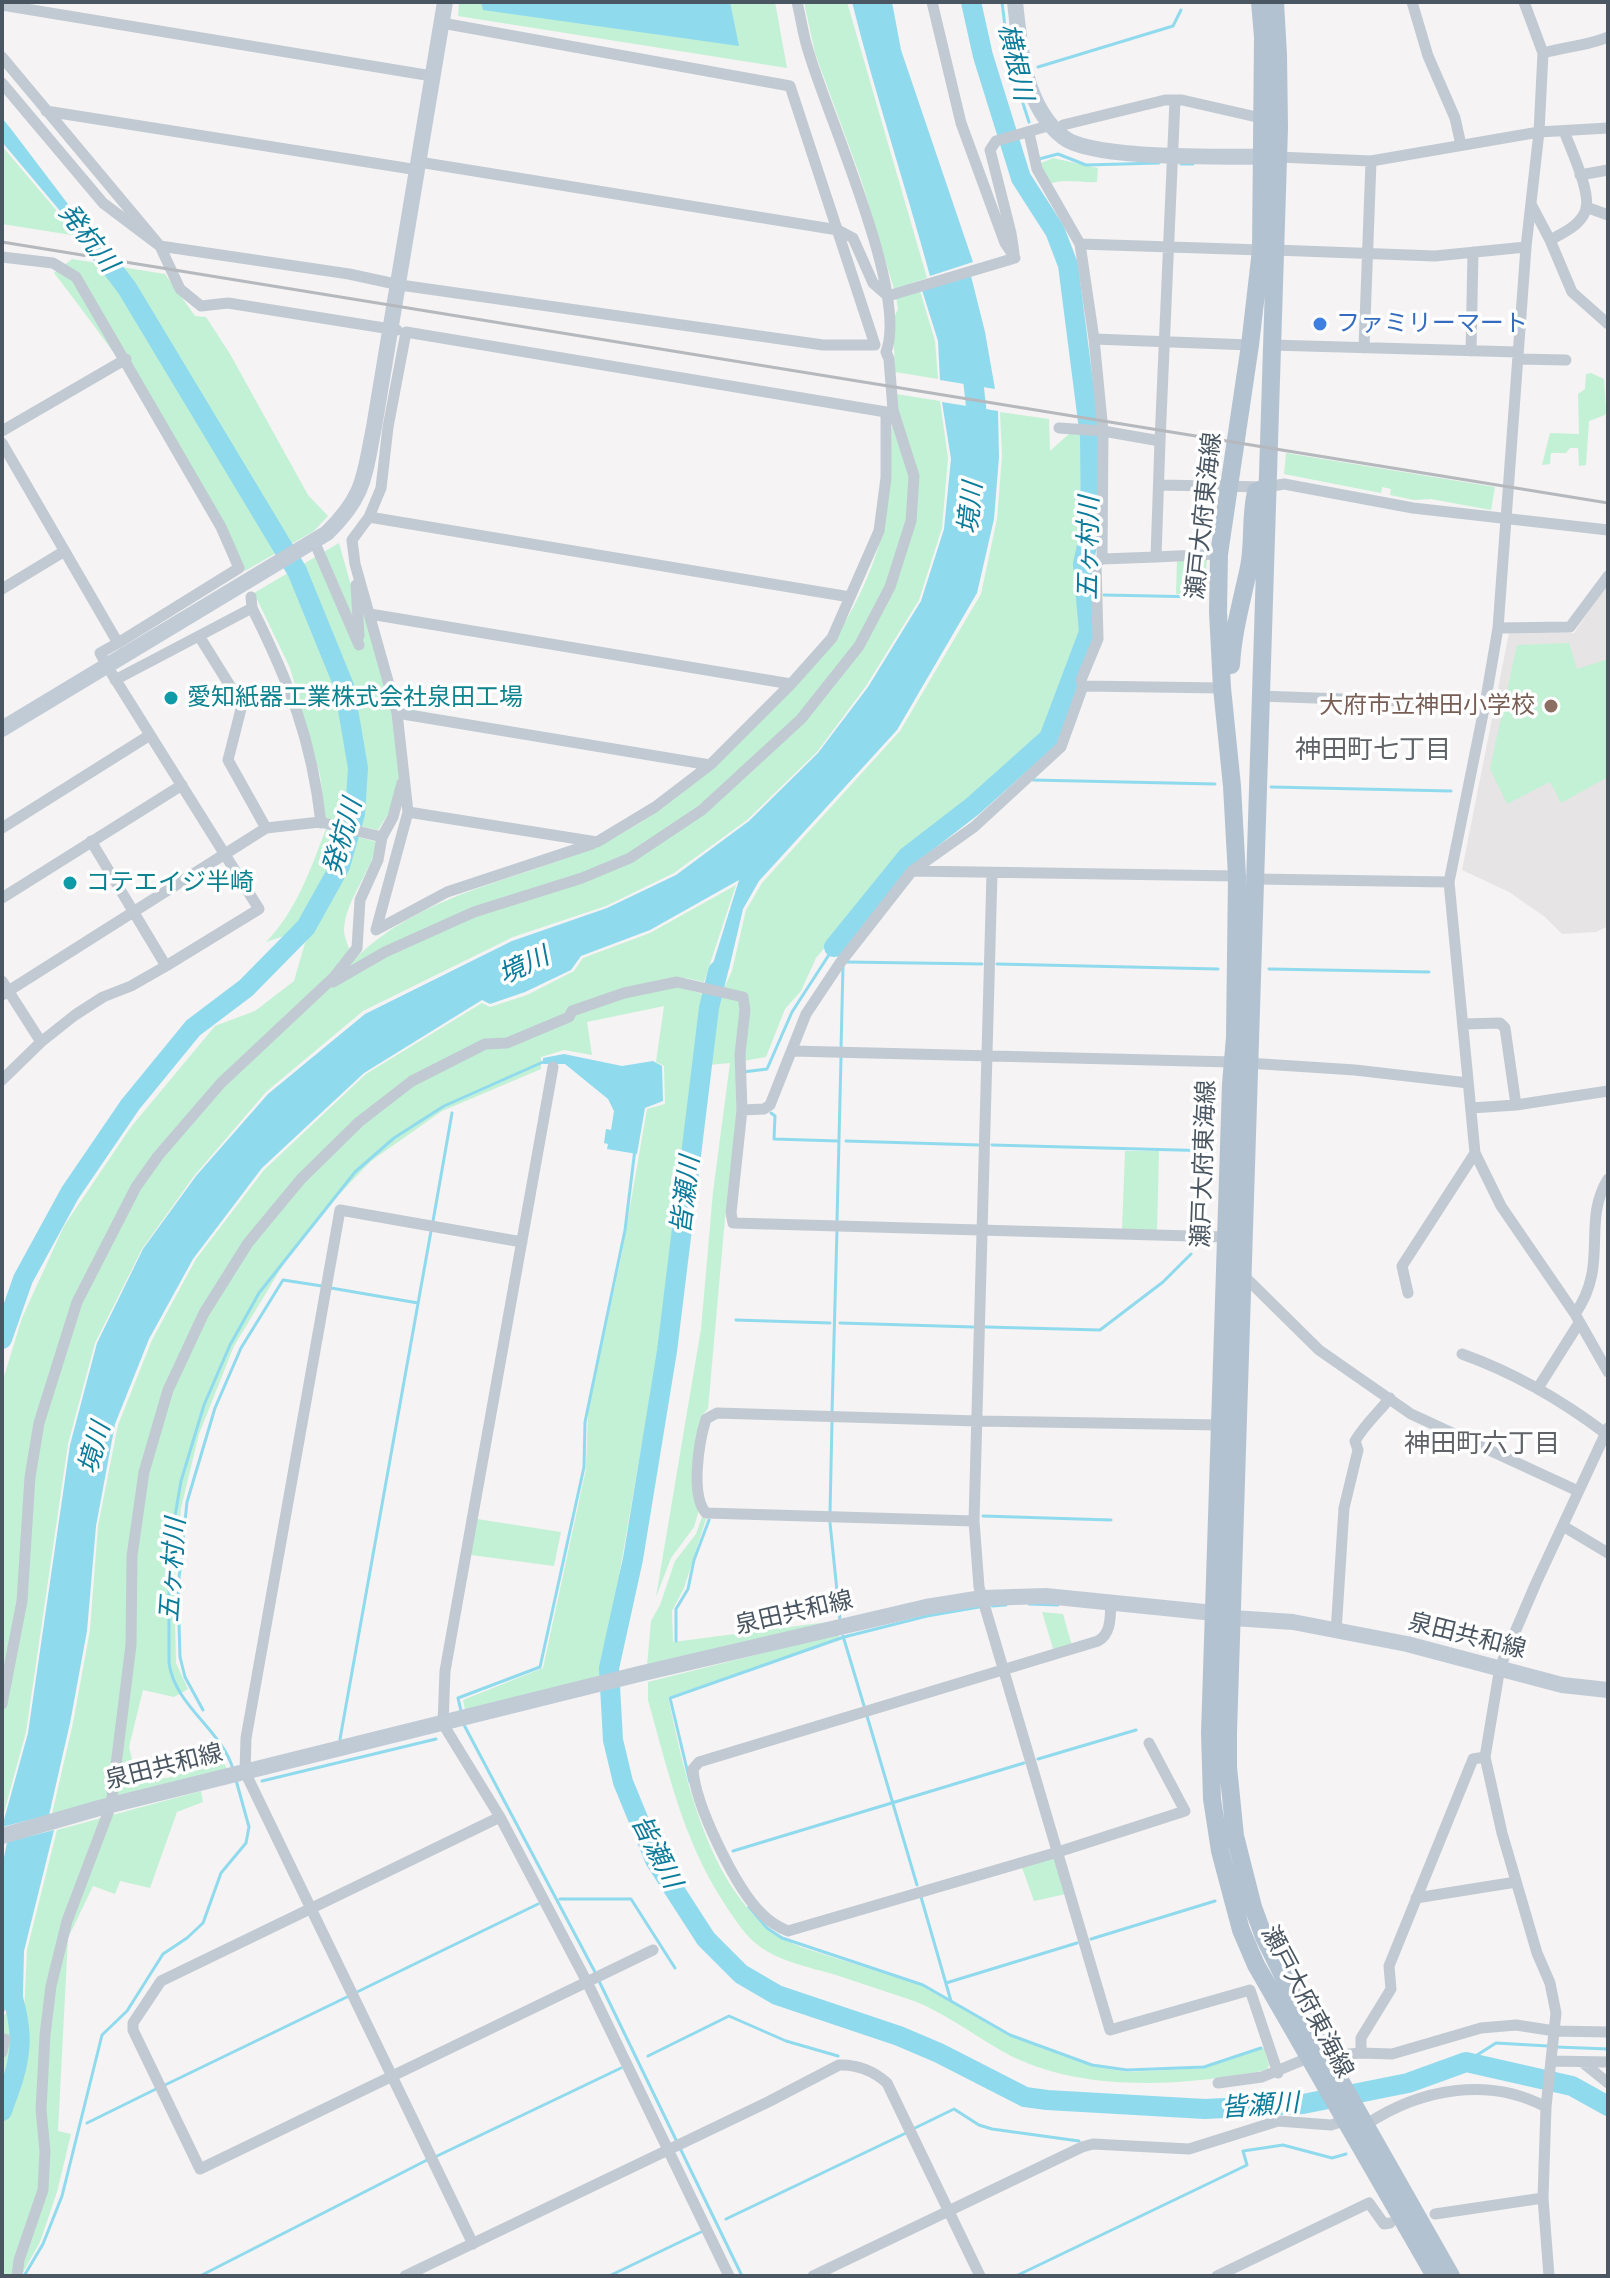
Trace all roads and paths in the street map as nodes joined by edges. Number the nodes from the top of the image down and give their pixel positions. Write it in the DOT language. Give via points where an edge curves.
graph roads {
  1 [pos="445,2"];
  2 [pos="797,2"];
  3 [pos="932,2"];
  4 [pos="1015,2"];
  5 [pos="1260,2"];
  6 [pos="1275,2"];
  7 [pos="1524,2"];
  8 [pos="1414,3"];
  9 [pos="2,5"];
  10 [pos="442,23"];
  11 [pos="1608,37"];
  12 [pos="1543,53"];
  13 [pos="2,57"];
  14 [pos="432,76"];
  15 [pos="2,83"];
  16 [pos="1175,100"];
  17 [pos="46,111"];
  18 [pos="1261,118"];
  19 [pos="1608,128"];
  20 [pos="1055,129"];
  21 [pos="1564,131"];
  22 [pos="1539,132"];
  23 [pos="1027,134"];
  24 [pos="1461,145"];
  25 [pos="1173,154"];
  26 [pos="1269,157"];
  27 [pos="1371,161"];
  28 [pos="418,166"];
  29 [pos="1608,170"];
  30 [pos="1580,175"];
  31 [pos="1531,204"];
  32 [pos="1586,207"];
  33 [pos="1608,215"];
  34 [pos="838,230"];
  35 [pos="1550,240"];
  36 [pos="1080,244"];
  37 [pos="160,246"];
  38 [pos="1168,247"];
  39 [pos="1526,247"];
  40 [pos="1268,250"];
  41 [pos="1473,252"];
  42 [pos="1367,254"];
  43 [pos="2,257"];
  44 [pos="1015,258"];
  45 [pos="400,285"];
  46 [pos="888,296"];
  47 [pos="1608,324"];
  48 [pos="399,330"];
  49 [pos="1094,339"];
  50 [pos="1166,342"];
  51 [pos="1250,345"];
  52 [pos="1271,345"];
  53 [pos="880,348"];
  54 [pos="1364,348"];
  55 [pos="1471,351"];
  56 [pos="1518,355"];
  57 [pos="126,359"];
  58 [pos="1566,360"];
  59 [pos="889,411"];
  60 [pos="1059,428"];
  61 [pos="2,431"];
  62 [pos="1102,431"];
  63 [pos="1160,441"];
  64 [pos="2,443"];
  65 [pos="1159,485"];
  66 [pos="1229,486"];
  67 [pos="1266,487"];
  68 [pos="369,517"];
  69 [pos="1505,520"];
  70 [pos="1608,530"];
  71 [pos="312,543"];
  72 [pos="63,552"];
  73 [pos="1219,554"];
  74 [pos="1156,557"];
  75 [pos="1102,559"];
  76 [pos="355,564"];
  77 [pos="1608,576"];
  78 [pos="2,589"];
  79 [pos="850,597"];
  80 [pos="370,614"];
  81 [pos="1498,628"];
  82 [pos="199,636"];
  83 [pos="118,643"];
  84 [pos="111,673"];
  85 [pos="791,684"];
  86 [pos="1083,686"];
  87 [pos="1222,688"];
  88 [pos="1259,696"];
  89 [pos="1485,704"];
  90 [pos="397,713"];
  91 [pos="2,729"];
  92 [pos="150,735"];
  93 [pos="1228,743"];
  94 [pos="710,765"];
  95 [pos="404,774"];
  96 [pos="182,785"];
  97 [pos="408,812"];
  98 [pos="321,823"];
  99 [pos="2,828"];
  100 [pos="266,828"];
  101 [pos="382,837"];
  102 [pos="91,841"];
  103 [pos="597,842"];
  104 [pos="225,852"];
  105 [pos="912,871"];
  106 [pos="992,873"];
  107 [pos="1246,878"];
  108 [pos="1449,882"];
  109 [pos="2,898"];
  110 [pos="132,911"];
  111 [pos="376,930"];
  112 [pos="357,948"];
  113 [pos="166,966"];
  114 [pos="4,989"];
  115 [pos="321,989"];
  116 [pos="1463,1024"];
  117 [pos="41,1042"];
  118 [pos="792,1051"];
  119 [pos="987,1056"];
  120 [pos="1241,1063"];
  121 [pos="553,1067"];
  122 [pos="2,1080"];
  123 [pos="1468,1083"];
  124 [pos="1608,1091"];
  125 [pos="1516,1105"];
  126 [pos="1471,1108"];
  127 [pos="742,1110"];
  128 [pos="1475,1153"];
  129 [pos="1608,1179"];
  130 [pos="982,1231"];
  131 [pos="1226,1237"];
  132 [pos="522,1242"];
  133 [pos="1241,1274"];
  134 [pos="1408,1293"];
  135 [pos="1577,1318"];
  136 [pos="1462,1354"];
  137 [pos="1608,1372"];
  138 [pos="1538,1388"];
  139 [pos="1390,1398"];
  140 [pos="977,1421"];
  141 [pos="1220,1425"];
  142 [pos="1607,1430"];
  143 [pos="1578,1491"];
  144 [pos="974,1521"];
  145 [pos="1563,1526"];
  146 [pos="1608,1553"];
  147 [pos="982,1598"];
  148 [pos="1111,1601"];
  149 [pos="1214,1613"];
  150 [pos="1233,1618"];
  151 [pos="1336,1632"];
  152 [pos="1500,1667"];
  153 [pos="1003,1672"];
  154 [pos="1608,1690"];
  155 [pos="2,1704"];
  156 [pos="446,1723"];
  157 [pos="1149,1743"];
  158 [pos="1485,1757"];
  159 [pos="243,1773"];
  160 [pos="105,1807"];
  161 [pos="500,1817"];
  162 [pos="5,1835"];
  163 [pos="1058,1852"];
  164 [pos="1516,1882"];
  165 [pos="1416,1898"];
  166 [pos="312,1908"];
  167 [pos="653,1950"];
  168 [pos="589,1980"];
  169 [pos="1608,2032"];
  170 [pos="1554,2034"];
  171 [pos="5,2039"];
  172 [pos="2,2052"];
  173 [pos="1361,2053"];
  174 [pos="1319,2060"];
  175 [pos="1551,2060"];
  176 [pos="1581,2062"];
  177 [pos="1608,2062"];
  178 [pos="1278,2073"];
  179 [pos="392,2076"];
  180 [pos="1218,2083"];
  181 [pos="1608,2083"];
  182 [pos="1547,2102"];
  183 [pos="1354,2119"];
  184 [pos="670,2150"];
  185 [pos="1543,2198"];
  186 [pos="949,2210"];
  187 [pos="1435,2214"];
  188 [pos="1390,2223"];
  189 [pos="473,2244"];
  190 [pos="17,2276"];
  191 [pos="405,2276"];
  192 [pos="729,2276"];
  193 [pos="813,2276"];
  194 [pos="980,2276"];
  195 [pos="1217,2276"];
  196 [pos="1435,2276"];
  197 [pos="1451,2276"];
  198 [pos="1549,2276"];
  1 -- 10 [label="main road"];
  2 -- 46 [label="street"];
  3 -- 44 [label="street" via="961,123"];
  4 -- 20 [label="main road" via="1025,70 1038,105"];
  5 -- 18 [label="main road, 瀬戸大府東海線"];
  6 -- 26 [label="main road, 瀬戸大府東海線" via="1278,55"];
  7 -- 12 [label="street"];
  8 -- 24 [label="street"];
  9 -- 14 [label="street"];
  10 -- 14 [label="main road"];
  10 -- 34 [label="street" via="790,86"];
  11 -- 12 [label="street"];
  12 -- 22 [label="street"];
  13 -- 17 [label="street"];
  14 -- 28 [label="main road"];
  15 -- 37 [label="street" via="103,203"];
  16 -- 18 [label="street"];
  16 -- 20 [label="street"];
  16 -- 25 [label="street"];
  17 -- 28 [label="street"];
  17 -- 37 [label="street"];
  18 -- 26 [label="main road, 瀬戸大府東海線"];
  19 -- 21 [label="street"];
  20 -- 23 [label="street"];
  20 -- 25 [label="main road" via="1079,146"];
  21 -- 22 [label="street"];
  21 -- 30 [label="street"];
  22 -- 24 [label="street"];
  22 -- 31 [label="street"];
  23 -- 36 [label="street" via="1037,169"];
  23 -- 44 [label="street" via="996,141 990,150"];
  24 -- 27 [label="street"];
  25 -- 26 [label="main road"];
  25 -- 38 [label="street"];
  26 -- 27 [label="street"];
  26 -- 40 [label="main road, 瀬戸大府東海線"];
  27 -- 42 [label="street"];
  28 -- 34 [label="street"];
  28 -- 45 [label="main road"];
  29 -- 30 [label="street"];
  30 -- 32 [label="street"];
  31 -- 35 [label="street"];
  31 -- 39 [label="street"];
  32 -- 33 [label="street"];
  32 -- 35 [label="street" via="1570,230"];
  34 -- 46 [label="street" via="853,238 873,283"];
  34 -- 53 [label="street"];
  35 -- 47 [label="street" via="1572,292"];
  36 -- 38 [label="street"];
  36 -- 49 [label="street"];
  37 -- 45 [label="street"];
  37 -- 48 [label="street" via="180,289 201,306 228,303"];
  38 -- 40 [label="street"];
  38 -- 50 [label="street"];
  39 -- 41 [label="street"];
  39 -- 56 [label="street"];
  40 -- 42 [label="street"];
  40 -- 51 [label="main road, 瀬戸大府東海線"];
  40 -- 52 [label="main road, 瀬戸大府東海線"];
  41 -- 42 [label="street"];
  41 -- 55 [label="street"];
  42 -- 54 [label="street"];
  43 -- 57 [label="street" via="53,263 76,277"];
  44 -- 46 [label="street"];
  45 -- 48 [label="main road"];
  45 -- 53 [label="street" via="823,345"];
  46 -- 53 [label="street" via="890,340"];
  48 -- 59 [label="street"];
  48 -- 68 [label="street" via="381,488"];
  48 -- 71 [label="main road" via="361,488 340,521"];
  49 -- 50 [label="street"];
  49 -- 62 [label="street"];
  50 -- 51 [label="street"];
  50 -- 63 [label="street"];
  51 -- 66 [label="main road, 瀬戸大府東海線"];
  52 -- 54 [label="street"];
  52 -- 67 [label="main road, 瀬戸大府東海線"];
  53 -- 59 [label="street" via="889,359"];
  54 -- 55 [label="street"];
  55 -- 56 [label="street"];
  56 -- 58 [label="street"];
  56 -- 69 [label="street"];
  57 -- 61 [label="street"];
  57 -- 83 [label="street" via="240,570"];
  59 -- 79 [label="street" via="879,531"];
  59 -- 115 [label="street" via="914,476 911,521 890,587 859,646 801,719 702,810 630,858 474,912 385,952"];
  60 -- 62 [label="street"];
  62 -- 63 [label="street"];
  62 -- 75 [label="street"];
  63 -- 65 [label="street"];
  64 -- 72 [label="street"];
  65 -- 66 [label="street"];
  65 -- 74 [label="street"];
  66 -- 67 [label="street"];
  66 -- 73 [label="main road, 瀬戸大府東海線"];
  67 -- 69 [label="street" via="1284,484"];
  67 -- 88 [label="main road, 瀬戸大府東海線"];
  67 -- 93 [label="main road" via="1256,492 1251,512 1249,564 1232,641"];
  68 -- 76 [label="street" via="352,540"];
  68 -- 79 [label="street"];
  69 -- 70 [label="street"];
  69 -- 81 [label="street"];
  71 -- 76 [label="street" via="359,645"];
  71 -- 84 [label="main road"];
  72 -- 78 [label="street"];
  72 -- 83 [label="street"];
  73 -- 74 [label="street"];
  73 -- 87 [label="main road, 瀬戸大府東海線"];
  74 -- 75 [label="street"];
  75 -- 86 [label="street" via="1096,563 1098,639"];
  76 -- 80 [label="street"];
  77 -- 81 [label="street" via="1570,627"];
  79 -- 85 [label="street" via="832,638"];
  80 -- 85 [label="street"];
  80 -- 90 [label="street"];
  81 -- 89 [label="street"];
  82 -- 84 [label="street"];
  82 -- 98 [label="street" via="251,603 301,719"];
  82 -- 100 [label="street" via="242,705 228,760"];
  83 -- 84 [label="street" via="100,653"];
  84 -- 91 [label="main road"];
  84 -- 92 [label="street"];
  85 -- 94 [label="street"];
  86 -- 87 [label="street"];
  86 -- 105 [label="street" via="1061,747 974,827"];
  87 -- 93 [label="main road, 瀬戸大府東海線"];
  88 -- 89 [label="street"];
  88 -- 107 [label="main road, 瀬戸大府東海線"];
  89 -- 108 [label="street"];
  90 -- 94 [label="street"];
  90 -- 95 [label="street"];
  92 -- 96 [label="street"];
  92 -- 99 [label="street"];
  93 -- 107 [label="main road, 瀬戸大府東海線"];
  94 -- 103 [label="street"];
  95 -- 97 [label="street"];
  95 -- 101 [label="street"];
  96 -- 102 [label="street"];
  96 -- 104 [label="street"];
  97 -- 103 [label="street"];
  97 -- 111 [label="street"];
  98 -- 100 [label="street"];
  98 -- 101 [label="street"];
  100 -- 104 [label="street"];
  101 -- 112 [label="street" via="360,900"];
  102 -- 109 [label="street"];
  102 -- 110 [label="street"];
  103 -- 111 [label="street" via="447,892"];
  104 -- 110 [label="street"];
  104 -- 113 [label="street" via="259,909"];
  105 -- 106 [label="street"];
  105 -- 118 [label="street" via="842,960 806,1014"];
  106 -- 107 [label="street"];
  106 -- 119 [label="street"];
  107 -- 108 [label="street"];
  107 -- 120 [label="main road, 瀬戸大府東海線"];
  108 -- 116 [label="street"];
  110 -- 113 [label="street"];
  110 -- 114 [label="street"];
  111 -- 112 [label="street"];
  112 -- 115 [label="street"];
  113 -- 117 [label="street" via="103,997"];
  114 -- 117 [label="street"];
  115 -- 155 [label="street" via="221,1083 158,1156 136,1187 77,1302 39,1423 22,1601"];
  116 -- 123 [label="street"];
  116 -- 125 [label="street" via="1500,1023 1505,1028"];
  117 -- 122 [label="street"];
  118 -- 119 [label="street"];
  118 -- 127 [label="street" via="770,1105"];
  119 -- 120 [label="street"];
  119 -- 130 [label="street"];
  120 -- 123 [label="street"];
  120 -- 131 [label="main road, 瀬戸大府東海線"];
  120 -- 133 [label="main road, 瀬戸大府東海線"];
  121 -- 132 [label="street"];
  123 -- 126 [label="street"];
  124 -- 125 [label="street"];
  125 -- 126 [label="street"];
  126 -- 128 [label="street"];
  127 -- 130 [label="street" via="733,1223"];
  127 -- 160 [label="street" via="743,997 677,982 572,1011 569,1017 507,1043 485,1044 412,1081 310,1169 248,1243 204,1313 168,1390 144,1472 132,1556 131,1645"];
  128 -- 134 [label="street" via="1402,1266"];
  128 -- 135 [label="street" via="1501,1206"];
  129 -- 135 [label="street" via="1599,1194 1603,1262"];
  130 -- 131 [label="street"];
  130 -- 140 [label="street"];
  131 -- 141 [label="main road, 瀬戸大府東海線"];
  132 -- 156 [label="street" via="445,1671"];
  132 -- 159 [label="street" via="340,1210"];
  133 -- 139 [label="street" via="1319,1350"];
  133 -- 150 [label="main road, 瀬戸大府東海線"];
  135 -- 137 [label="street"];
  135 -- 138 [label="street"];
  136 -- 138 [label="street"];
  138 -- 142 [label="street"];
  139 -- 143 [label="street" via="1437,1427"];
  139 -- 151 [label="street" via="1355,1441 1358,1450 1344,1508"];
  140 -- 141 [label="street"];
  140 -- 144 [label="street"];
  140 -- 144 [label="street" via="711,1415 698,1463 702,1509 713,1515"];
  141 -- 149 [label="main road, 瀬戸大府東海線"];
  142 -- 143 [label="street"];
  143 -- 145 [label="street"];
  144 -- 147 [label="street"];
  145 -- 146 [label="street"];
  145 -- 152 [label="street"];
  147 -- 148 [label="main road, 泉田共和線"];
  147 -- 153 [label="street"];
  147 -- 156 [label="main road, 泉田共和線" via="911,1610"];
  148 -- 149 [label="main road, 泉田共和線"];
  148 -- 153 [label="street" via="1105,1637"];
  149 -- 150 [label="main road, 泉田共和線"];
  149 -- 174 [label="main road, 瀬戸大府東海線" via="1211,1778 1220,1851 1256,1965"];
  150 -- 151 [label="main road, 泉田共和線" via="1293,1622"];
  150 -- 174 [label="main road, 瀬戸大府東海線" via="1228,1767 1237,1847 1264,1937"];
  151 -- 152 [label="main road, 泉田共和線"];
  152 -- 154 [label="main road, 泉田共和線" via="1562,1685"];
  152 -- 158 [label="street"];
  153 -- 163 [label="street"];
  153 -- 163 [label="street" via="699,1762 694,1778 710,1824 747,1896 773,1924 788,1931"];
  156 -- 159 [label="main road, 泉田共和線"];
  156 -- 161 [label="street"];
  157 -- 163 [label="street" via="1185,1811"];
  158 -- 164 [label="street"];
  158 -- 165 [label="street" via="1473,1759"];
  159 -- 160 [label="main road, 泉田共和線"];
  159 -- 166 [label="street"];
  160 -- 162 [label="main road, 泉田共和線"];
  160 -- 190 [label="street" via="51,1986 42,2095 43,2190"];
  161 -- 166 [label="street"];
  161 -- 168 [label="street"];
  163 -- 178 [label="street" via="1110,2030 1250,1990"];
  164 -- 165 [label="street"];
  164 -- 170 [label="street" via="1550,1983"];
  165 -- 173 [label="street" via="1389,1966 1391,1989 1361,2038"];
  166 -- 179 [label="street"];
  166 -- 179 [label="street" via="161,1981 133,2030 200,2169"];
  167 -- 168 [label="street"];
  168 -- 179 [label="street"];
  168 -- 184 [label="street"];
  169 -- 170 [label="street"];
  170 -- 173 [label="street" via="1516,2025 1481,2028 1392,2054"];
  170 -- 175 [label="street"];
  171 -- 172 [label="street"];
  173 -- 174 [label="street"];
  174 -- 178 [label="street"];
  174 -- 183 [label="main road, 瀬戸大府東海線"];
  175 -- 176 [label="street"];
  175 -- 182 [label="street"];
  176 -- 177 [label="street"];
  176 -- 181 [label="street"];
  178 -- 180 [label="street"];
  179 -- 189 [label="street"];
  182 -- 183 [label="street" via="1502,2090 1464,2089"];
  182 -- 185 [label="street"];
  183 -- 186 [label="street" via="1331,2125 1278,2121 1189,2149 1093,2144"];
  183 -- 196 [label="main road, 瀬戸大府東海線"];
  183 -- 197 [label="main road, 瀬戸大府東海線"];
  184 -- 186 [label="street" via="849,2064 887,2083"];
  184 -- 189 [label="street"];
  184 -- 192 [label="street"];
  185 -- 187 [label="street"];
  185 -- 198 [label="street"];
  186 -- 193 [label="street"];
  186 -- 194 [label="street"];
  188 -- 195 [label="street" via="1384,2224 1369,2203"];
  189 -- 191 [label="street"];
}
